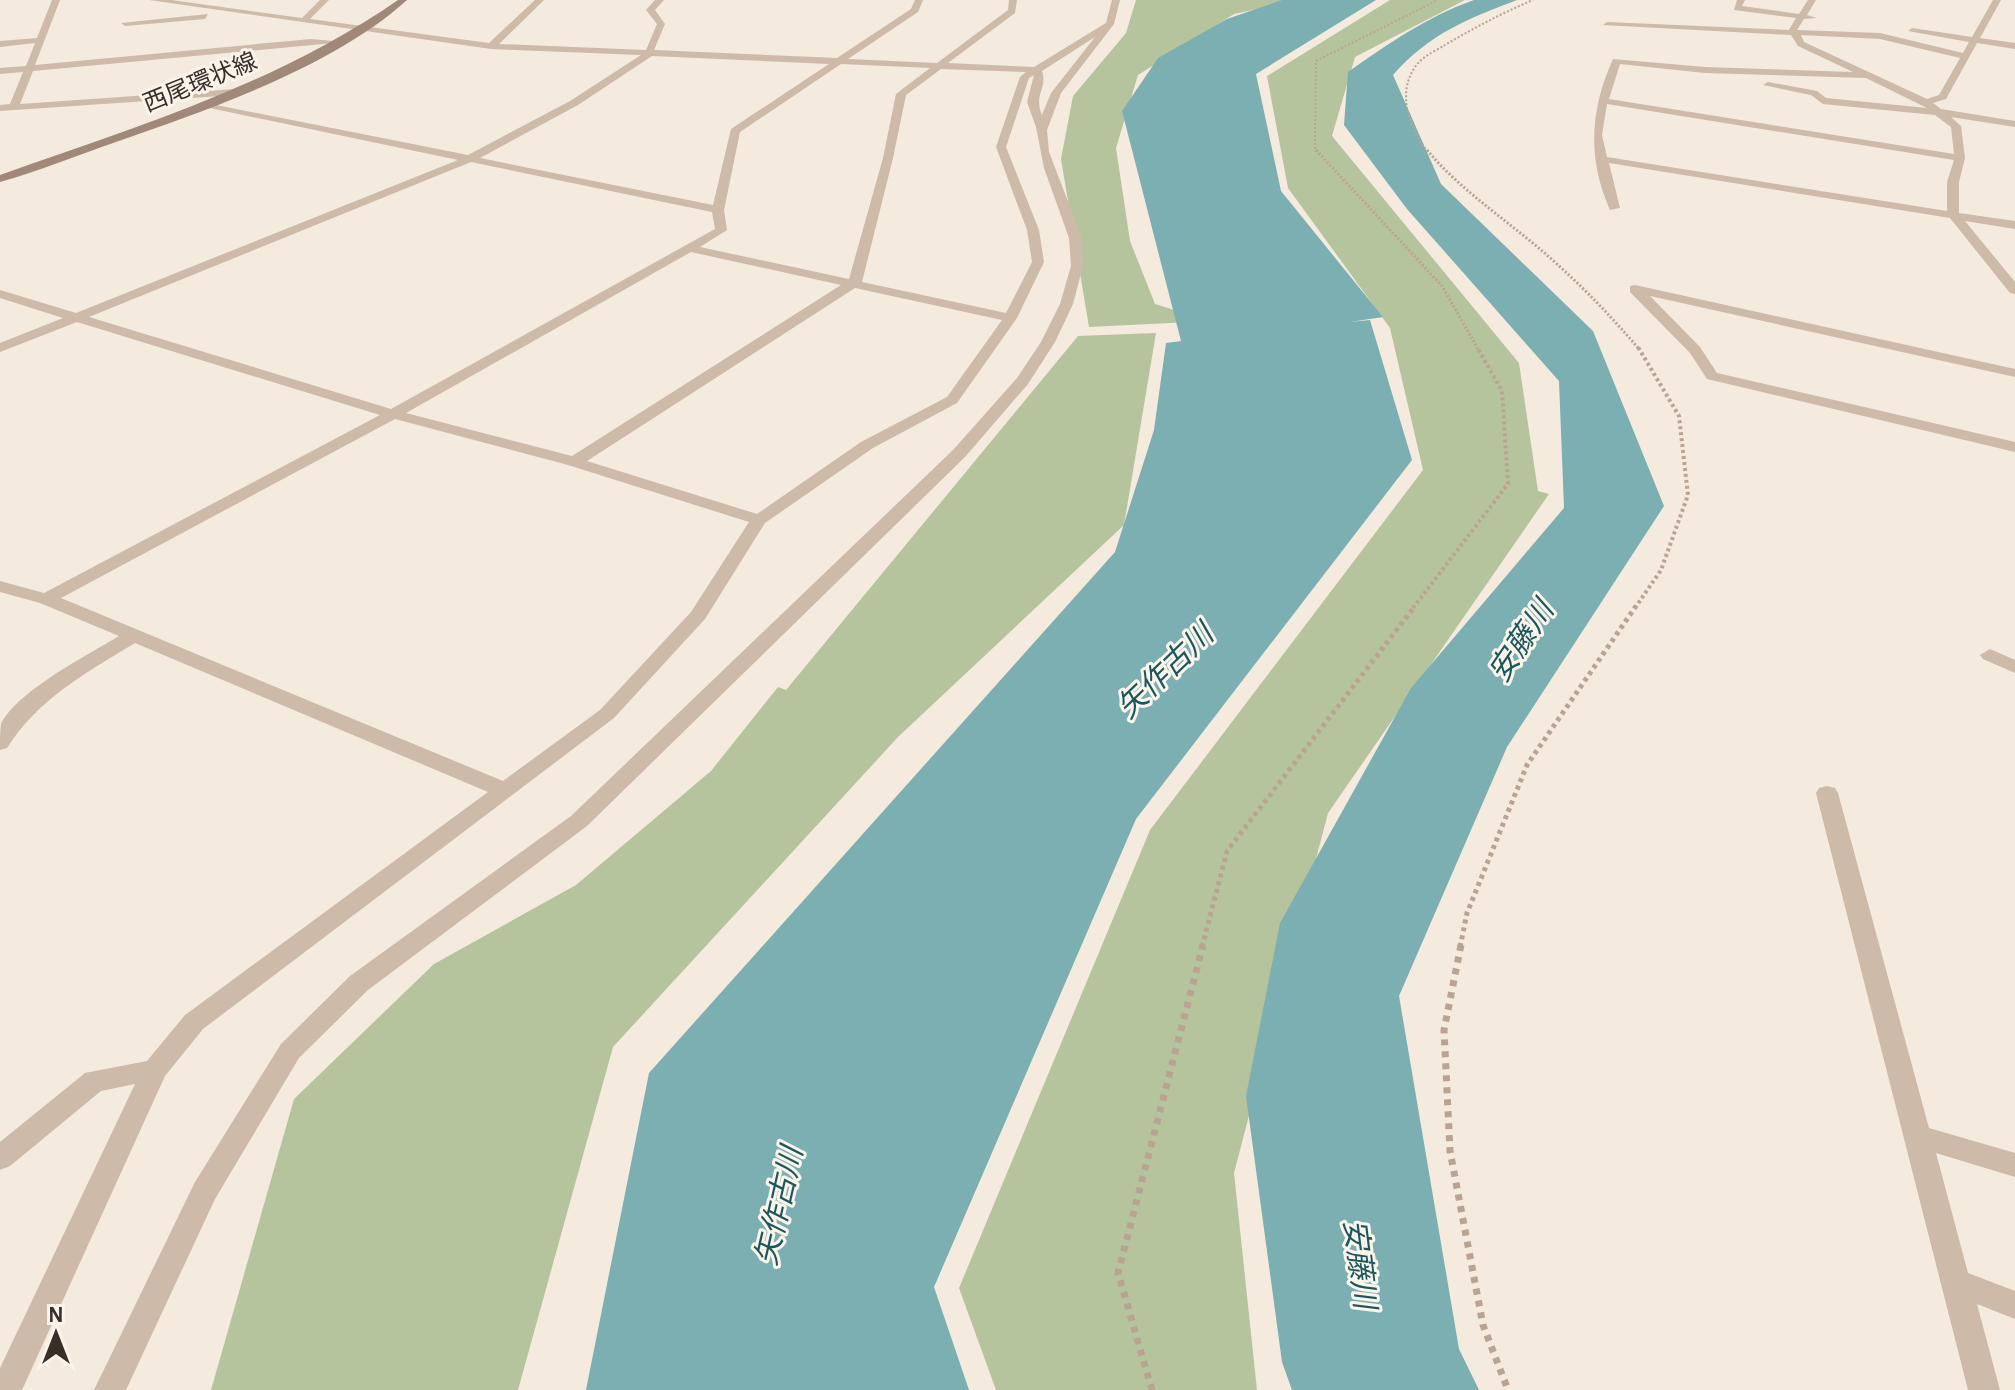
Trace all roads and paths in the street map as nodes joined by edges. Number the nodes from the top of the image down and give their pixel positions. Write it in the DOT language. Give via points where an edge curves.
graph roads {
  1 [pos="56,0"];
  2 [pos="153,0"];
  3 [pos="213,0"];
  4 [pos="325,0"];
  5 [pos="403,0"];
  6 [pos="540,0"];
  7 [pos="660,0"];
  8 [pos="919,0"];
  9 [pos="1013,0"];
  10 [pos="1116,0"];
  11 [pos="1438,0"];
  12 [pos="1533,0"];
  13 [pos="1741,0"];
  14 [pos="1812,0"];
  15 [pos="1997,0"];
  16 [pos="200,7"];
  17 [pos="224,10"];
  18 [pos="1803,17"];
  19 [pos="1819,19"];
  20 [pos="303,21"];
  21 [pos="125,23"];
  22 [pos="1850,23"];
  23 [pos="1110,24"];
  24 [pos="1607,25"];
  25 [pos="361,29"];
  26 [pos="1793,31"];
  27 [pos="1976,40"];
  28 [pos="340,42"];
  29 [pos="0,44"];
  30 [pos="37,44"];
  31 [pos="491,46"];
  32 [pos="2015,46"];
  33 [pos="0,51"];
  34 [pos="648,55"];
  35 [pos="1966,57"];
  36 [pos="840,62"];
  37 [pos="936,66"];
  38 [pos="27,68"];
  39 [pos="1037,70"];
  40 [pos="0,71"];
  41 [pos="1612,75"];
  42 [pos="1626,75"];
  43 [pos="1696,75"];
  44 [pos="1870,75"];
  45 [pos="1654,77"];
  46 [pos="1749,83"];
  47 [pos="1762,84"];
  48 [pos="235,92"];
  49 [pos="1605,101"];
  50 [pos="1926,102"];
  51 [pos="205,104"];
  52 [pos="14,107"];
  53 [pos="0,108"];
  54 [pos="1940,112"];
  55 [pos="2015,124"];
  56 [pos="1042,129"];
  57 [pos="1960,158"];
  58 [pos="469,159"];
  59 [pos="1602,159"];
  60 [pos="0,179"];
  61 [pos="1614,208"];
  62 [pos="718,210"];
  63 [pos="1953,214"];
  64 [pos="2015,225"];
  65 [pos="689,248"];
  66 [pos="855,282"];
  67 [pos="2015,290"];
  68 [pos="0,294"];
  69 [pos="74,316"];
  70 [pos="1010,318"];
  71 [pos="0,348"];
  72 [pos="2015,373"];
  73 [pos="393,414"];
  74 [pos="2015,447"];
  75 [pos="574,462"];
  76 [pos="759,520"];
  77 [pos="0,586"];
  78 [pos="46,599"];
  79 [pos="134,635"];
  80 [pos="1990,655"];
  81 [pos="2015,667"];
  82 [pos="0,743"];
  83 [pos="502,789"];
  84 [pos="1827,793"];
  85 [pos="155,1070"];
  86 [pos="1917,1136"];
  87 [pos="0,1158"];
  88 [pos="2015,1165"];
  89 [pos="1955,1282"];
  90 [pos="2015,1305"];
  91 [pos="6,1390"];
  92 [pos="110,1390"];
  93 [pos="1152,1390"];
  94 [pos="1508,1390"];
  95 [pos="1984,1390"];
  1 -- 30 [label="street"];
  2 -- 16 [label="street"];
  3 -- 16 [label="street"];
  4 -- 20 [label="street"];
  5 -- 25 [label="main road, 西尾環状線"];
  6 -- 31 [label="street"];
  7 -- 34 [label="street" via="650,10 661,24"];
  8 -- 36 [label="street" via="915,10"];
  9 -- 37 [label="street" via="1012,11"];
  10 -- 23 [label="street"];
  11 -- 93 [label="path" via="1316,61 1315,148 1442,286 1502,391 1508,484 1227,851 1118,1273"];
  12 -- 94 [label="path" via="1490,18 1420,61 1408,80 1406,110 1416,137 1446,173 1547,255 1642,352 1679,416 1688,495 1661,570 1527,765 1467,913 1444,1030 1450,1151 1483,1325"];
  13 -- 18 [label="street" via="1737,8"];
  14 -- 18 [label="street"];
  15 -- 27 [label="street"];
  16 -- 17 [label="street"];
  17 -- 20 [label="street"];
  17 -- 21 [label="street"];
  18 -- 19 [label="street"];
  18 -- 26 [label="street"];
  20 -- 25 [label="street"];
  22 -- 27 [label="street"];
  23 -- 39 [label="street"];
  23 -- 56 [label="street" via="1056,93"];
  24 -- 26 [label="street"];
  25 -- 28 [label="main road, 西尾環状線"];
  25 -- 31 [label="street"];
  26 -- 35 [label="street" via="1880,36"];
  26 -- 44 [label="street" via="1801,44"];
  27 -- 32 [label="street"];
  27 -- 35 [label="street"];
  28 -- 38 [label="street"];
  28 -- 48 [label="main road, 西尾環状線"];
  29 -- 30 [label="street"];
  30 -- 33 [label="street"];
  30 -- 38 [label="street"];
  31 -- 34 [label="street"];
  34 -- 36 [label="street"];
  34 -- 58 [label="street" via="574,103"];
  35 -- 50 [label="street" via="1943,97"];
  36 -- 37 [label="street"];
  36 -- 62 [label="street" via="735,131"];
  37 -- 39 [label="street"];
  37 -- 66 [label="street" via="901,94"];
  38 -- 40 [label="street"];
  38 -- 52 [label="street"];
  39 -- 56 [label="street" via="1040,79 1032,102"];
  39 -- 70 [label="street" via="1025,77 1001,147 1033,230 1038,262"];
  41 -- 42 [label="street"];
  41 -- 43 [label="street" via="1616,61"];
  41 -- 49 [label="street"];
  43 -- 44 [label="street"];
  43 -- 45 [label="street"];
  43 -- 46 [label="street"];
  44 -- 50 [label="street"];
  47 -- 54 [label="street" via="1814,93 1823,101"];
  48 -- 51 [label="main road, 西尾環状線"];
  48 -- 52 [label="street"];
  49 -- 57 [label="street"];
  49 -- 59 [label="street" via="1597,131"];
  50 -- 54 [label="street"];
  51 -- 58 [label="street"];
  51 -- 60 [label="main road, 西尾環状線"];
  52 -- 53 [label="street"];
  54 -- 55 [label="street"];
  54 -- 57 [label="street" via="1956,126"];
  56 -- 92 [label="street" via="1044,153 1071,226 1078,263 1068,303 1001,408 579,821 359,983 290,1051 205,1191"];
  57 -- 63 [label="street"];
  58 -- 62 [label="street"];
  58 -- 69 [label="street"];
  59 -- 61 [label="street"];
  59 -- 63 [label="street"];
  62 -- 65 [label="street" via="721,230"];
  63 -- 64 [label="street"];
  63 -- 67 [label="street"];
  65 -- 66 [label="street"];
  65 -- 73 [label="street"];
  66 -- 70 [label="street"];
  66 -- 75 [label="street"];
  68 -- 69 [label="street"];
  69 -- 71 [label="street"];
  69 -- 73 [label="street"];
  70 -- 76 [label="street" via="952,400 867,445"];
  72 -- 74 [label="street" via="1635,289 1695,350 1712,376"];
  73 -- 75 [label="street"];
  73 -- 78 [label="street"];
  75 -- 76 [label="street"];
  76 -- 83 [label="street" via="698,615 607,714"];
  77 -- 78 [label="street"];
  78 -- 79 [label="street"];
  79 -- 82 [label="street" via="36,698 10,723"];
  79 -- 83 [label="street"];
  80 -- 81 [label="street"];
  83 -- 85 [label="street" via="194,1022"];
  84 -- 86 [label="street"];
  85 -- 87 [label="street" via="94,1081"];
  85 -- 91 [label="street"];
  86 -- 88 [label="street"];
  86 -- 89 [label="street"];
  89 -- 90 [label="street"];
  89 -- 95 [label="street"];
}
